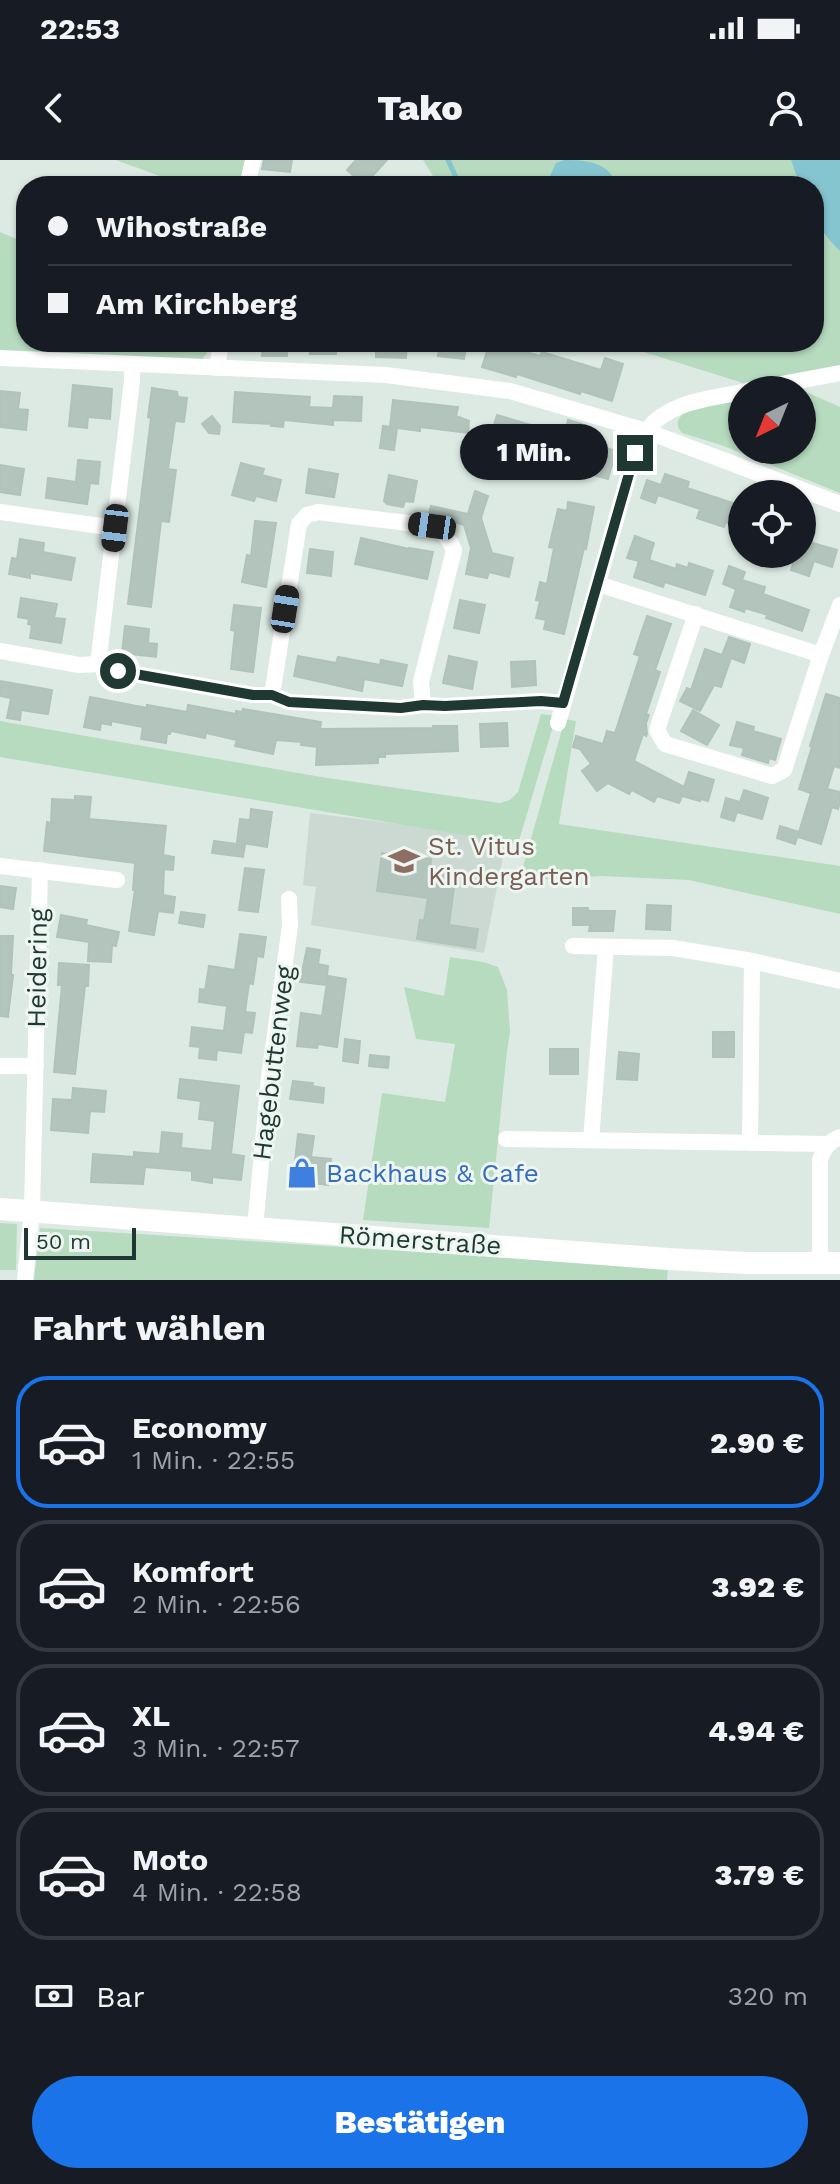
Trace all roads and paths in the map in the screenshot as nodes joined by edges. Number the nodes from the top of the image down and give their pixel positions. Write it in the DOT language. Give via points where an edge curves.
graph roads {
  1 [pos="219,352"];
  2 [pos="0,358"];
  3 [pos="132,364"];
  4 [pos="217,368"];
  5 [pos="840,373"];
  6 [pos="816,377"];
  7 [pos="728,395"];
  8 [pos="646,431"];
  9 [pos="840,504"];
  10 [pos="0,512"];
  11 [pos="115,528"];
  12 [pos="598,584"];
  13 [pos="840,605"];
  14 [pos="696,614"];
  15 [pos="0,651"];
  16 [pos="821,655"];
  17 [pos="98,664"];
  18 [pos="272,695"];
  19 [pos="563,703"];
  20 [pos="423,705"];
  21 [pos="558,723"];
  22 [pos="0,866"];
  23 [pos="40,870"];
  24 [pos="117,880"];
  25 [pos="289,899"];
  26 [pos="573,946"];
  27 [pos="606,947"];
  28 [pos="752,961"];
  29 [pos="840,981"];
  30 [pos="0,1066"];
  31 [pos="36,1066"];
  32 [pos="506,1139"];
  33 [pos="591,1140"];
  34 [pos="834,1140"];
  35 [pos="750,1143"];
  36 [pos="0,1209"];
  37 [pos="32,1211"];
  38 [pos="255,1228"];
  39 [pos="830,1263"];
  40 [pos="25,1280"];
  1 -- 4 [label="street"];
  2 -- 3 [label="street"];
  3 -- 4 [label="street"];
  3 -- 11 [label="street"];
  4 -- 8 [label="street" via="386,375 510,391"];
  5 -- 6 [label="street"];
  7 -- 8 [label="street" via="679,406"];
  8 -- 9 [label="street"];
  8 -- 12 [label="street"];
  10 -- 11 [label="street"];
  11 -- 17 [label="street"];
  12 -- 14 [label="street"];
  12 -- 19 [label="street"];
  13 -- 16 [label="street"];
  14 -- 16 [label="street"];
  14 -- 16 [label="street" via="657,730 665,744 772,776 784,770"];
  15 -- 17 [label="street"];
  17 -- 18 [label="street"];
  18 -- 20 [label="street" via="289,702"];
  18 -- 20 [label="street" via="299,524 318,512 432,526 449,539 454,550 421,682"];
  19 -- 20 [label="street"];
  19 -- 21 [label="street"];
  22 -- 23 [label="street, Heidering"];
  23 -- 24 [label="street, Heidering"];
  23 -- 31 [label="street, Heidering"];
  25 -- 38 [label="street, Hagebuttenweg"];
  26 -- 27 [label="street"];
  27 -- 28 [label="street" via="673,948"];
  27 -- 33 [label="street"];
  28 -- 29 [label="street"];
  28 -- 35 [label="street"];
  30 -- 31 [label="street, Heidering"];
  31 -- 37 [label="street, Heidering"];
  32 -- 33 [label="street"];
  33 -- 35 [label="street"];
  34 -- 35 [label="street"];
  34 -- 39 [label="street" via="820,1160"];
  36 -- 37 [label="street, Römerstraße"];
  37 -- 38 [label="street, Römerstraße"];
  37 -- 40 [label="street, Heidering"];
  38 -- 39 [label="street, Römerstraße" via="668,1259"];
}
